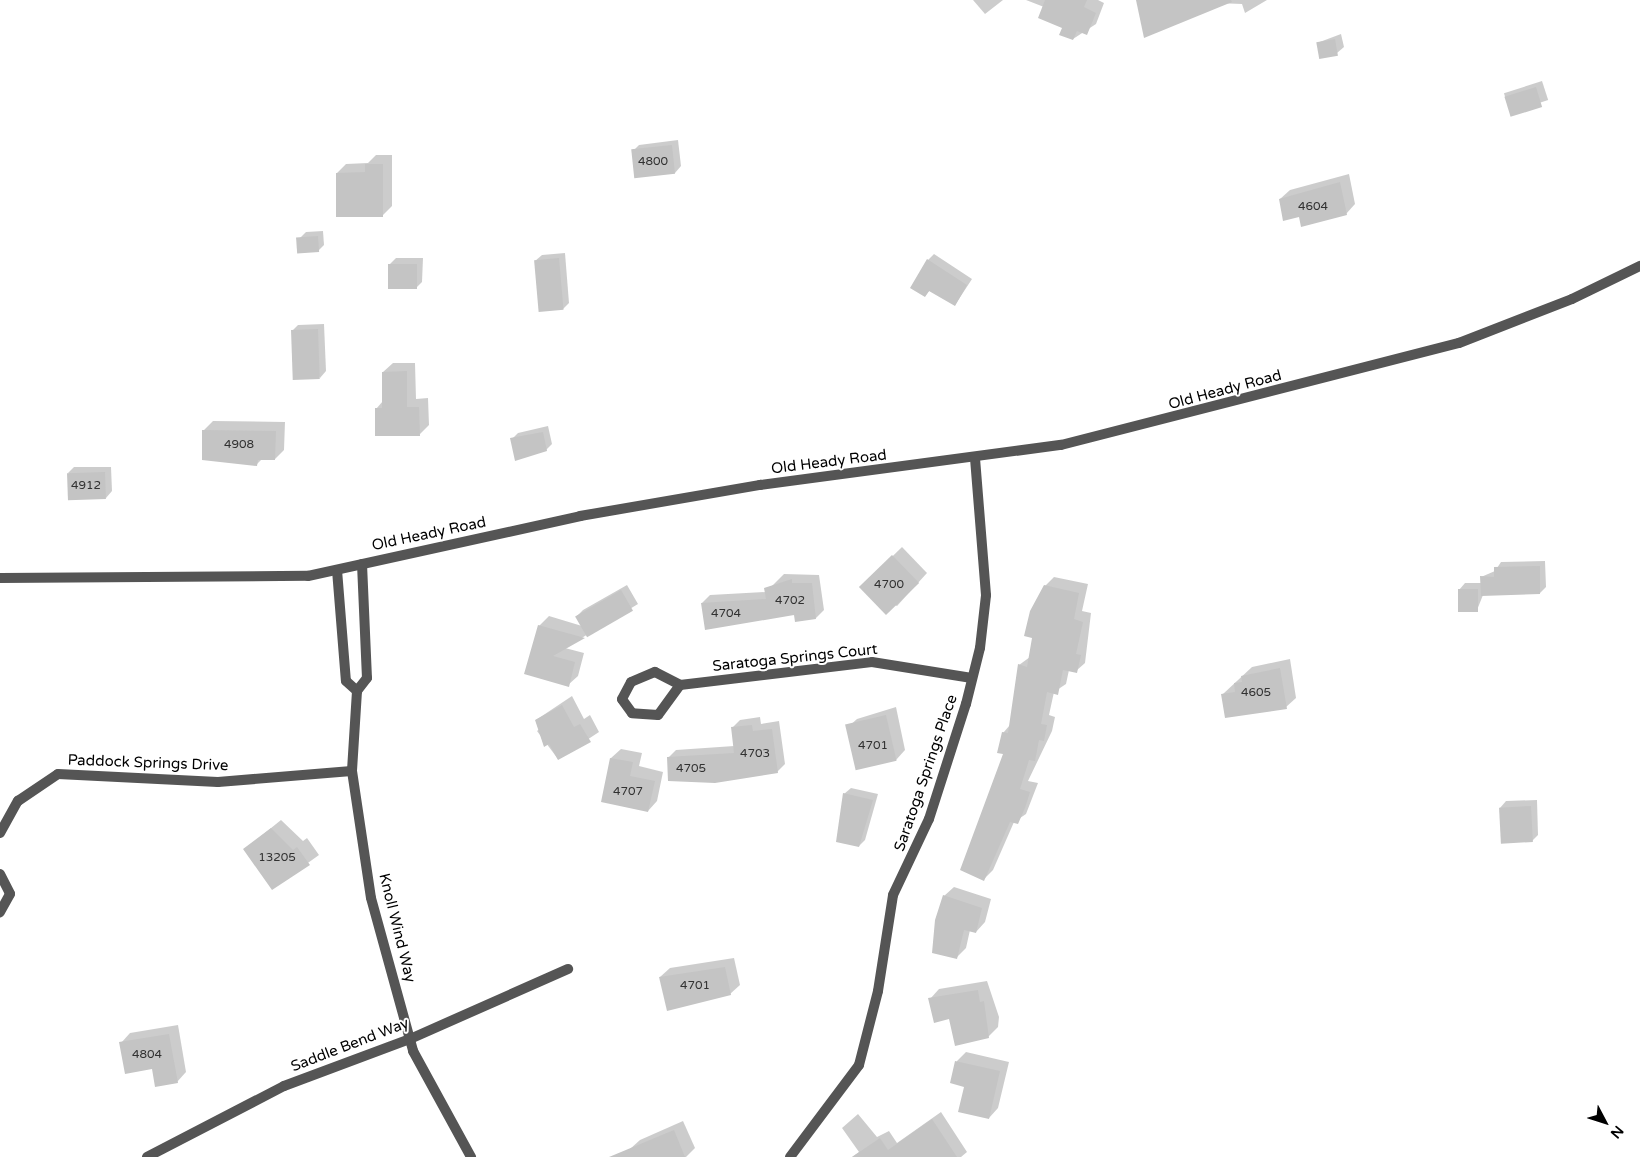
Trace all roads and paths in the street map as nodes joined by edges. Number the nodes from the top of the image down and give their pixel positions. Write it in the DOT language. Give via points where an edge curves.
graph roads {
  1 [pos="1640,266"];
  2 [pos="975,458"];
  3 [pos="362,564"];
  4 [pos="337,570"];
  5 [pos="0,578"];
  6 [pos="972,678"];
  7 [pos="680,685"];
  8 [pos="357,691"];
  9 [pos="352,771"];
  10 [pos="0,833"];
  11 [pos="0,874"];
  12 [pos="0,912"];
  13 [pos="568,969"];
  14 [pos="410,1039"];
  15 [pos="147,1157"];
  16 [pos="470,1157"];
  17 [pos="790,1157"];
  1 -- 2 [label="street, Old Heady Road" via="1549,308 1418,355 1157,423 1062,445"];
  2 -- 3 [label="street, Old Heady Road" via="760,486 580,516"];
  2 -- 6 [label="street, Saratoga Springs Place" via="986,594"];
  3 -- 4 [label="street, Old Heady Road"];
  3 -- 8 [label="street, Knoll Wind Way" via="367,678"];
  4 -- 5 [label="street, Old Heady Road" via="308,576"];
  4 -- 8 [label="street" via="346,681"];
  6 -- 7 [label="street, Saratoga Springs Court" via="872,662"];
  6 -- 17 [label="street, Saratoga Springs Place" via="929,819 893,895 878,991 859,1065"];
  7 -- 7 [label="street" via="655,672 641,674 624,691 622,699 632,712 658,715"];
  8 -- 9 [label="street, Knoll Wind Way"];
  9 -- 10 [label="street, Paddock Springs Drive" via="218,782 58,774 18,801"];
  9 -- 14 [label="street, Knoll Wind Way" via="371,898"];
  11 -- 12 [label="street" via="10,894"];
  13 -- 14 [label="street, Saddle Bend Way"];
  14 -- 15 [label="street, Saddle Bend Way" via="284,1086"];
  14 -- 16 [label="street, Knoll Wind Way"];
}
